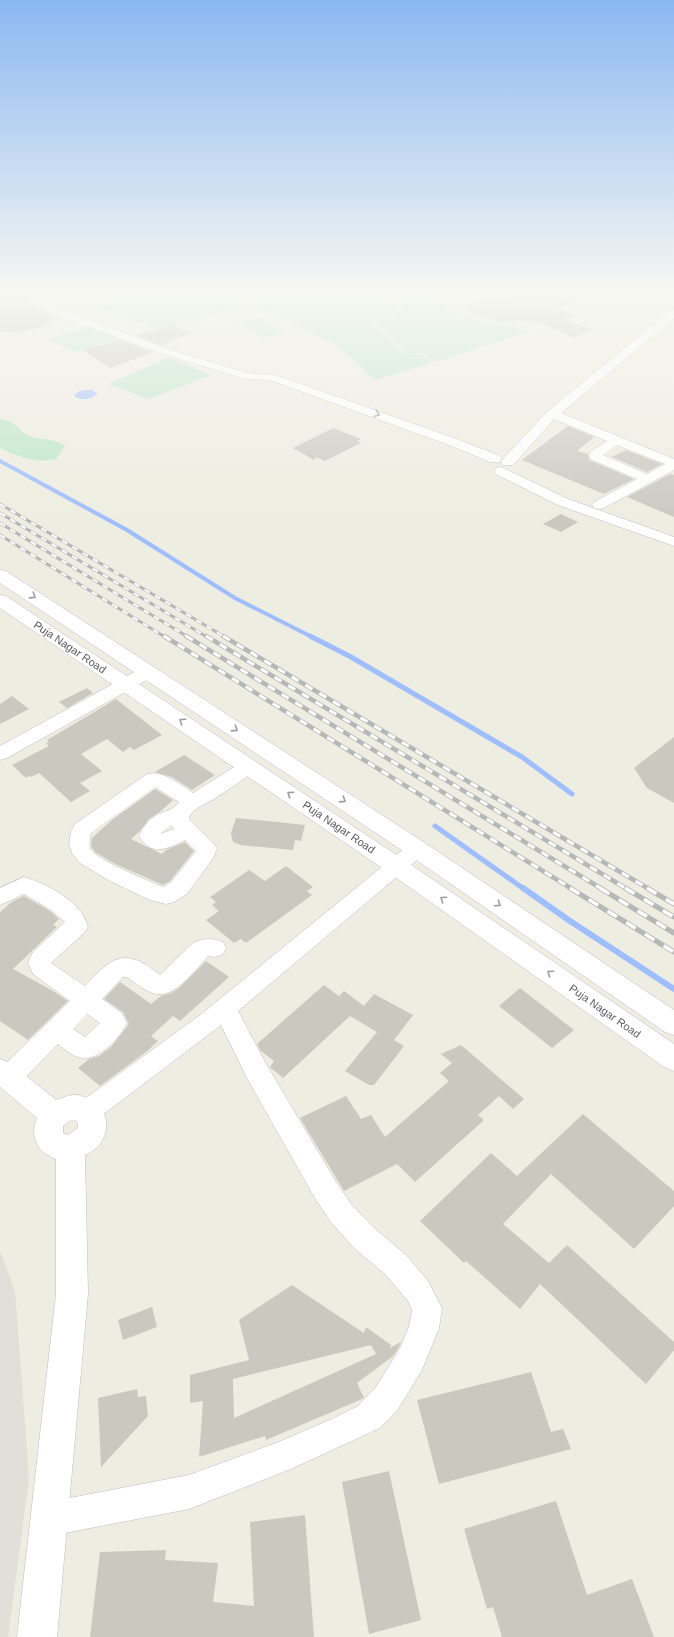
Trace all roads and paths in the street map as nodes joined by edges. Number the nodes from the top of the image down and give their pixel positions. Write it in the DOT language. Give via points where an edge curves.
graph roads {
  1 [pos="224,369"];
  2 [pos="606,369"];
  3 [pos="246,376"];
  4 [pos="298,386"];
  5 [pos="282,393"];
  6 [pos="552,414"];
  7 [pos="399,422"];
  8 [pos="387,428"];
  9 [pos="616,440"];
  10 [pos="504,465"];
  11 [pos="648,478"];
  12 [pos="599,506"];
  13 [pos="654,529"];
  14 [pos="674,530"];
  15 [pos="674,542"];
  16 [pos="0,575"];
  17 [pos="0,600"];
  18 [pos="148,672"];
  19 [pos="126,684"];
  20 [pos="0,754"];
  21 [pos="249,766"];
  22 [pos="187,815"];
  23 [pos="417,849"];
  24 [pos="396,866"];
  25 [pos="0,897"];
  26 [pos="215,948"];
  27 [pos="86,1000"];
  28 [pos="224,1008"];
  29 [pos="674,1024"];
  30 [pos="56,1030"];
  31 [pos="674,1059"];
  32 [pos="4,1075"];
  33 [pos="88,1111"];
  34 [pos="54,1115"];
  35 [pos="70,1148"];
  36 [pos="49,1519"];
  37 [pos="37,1637"];
  1 -- 3 [label="street"];
  2 -- 6 [label="street"];
  3 -- 4 [label="street" via="271,377"];
  3 -- 5 [label="street" via="254,382"];
  4 -- 5 [label="street"];
  4 -- 7 [label="street, one-way"];
  5 -- 8 [label="street"];
  6 -- 9 [label="street"];
  6 -- 10 [label="street"];
  7 -- 8 [label="street"];
  7 -- 10 [label="street"];
  8 -- 10 [label="street" via="484,466 488,461"];
  9 -- 11 [label="street" via="594,455"];
  9 -- 11 [label="street" via="673,463"];
  10 -- 12 [label="street"];
  10 -- 13 [label="street" via="563,502"];
  11 -- 12 [label="street"];
  12 -- 13 [label="street"];
  13 -- 14 [label="street"];
  13 -- 15 [label="street"];
  16 -- 18 [label="street, Puja Nagar Road, one-way"];
  17 -- 19 [label="street, Puja Nagar Road"];
  18 -- 19 [label="street"];
  18 -- 23 [label="street, Puja Nagar Road, one-way"];
  19 -- 20 [label="street"];
  21 -- 19 [label="street, Puja Nagar Road, one-way"];
  21 -- 22 [label="street" via="205,795"];
  24 -- 21 [label="street, Puja Nagar Road, one-way"];
  22 -- 22 [label="street" via="159,780 154,780 82,829 79,843 82,853 93,863 166,896 179,888 206,853 207,849"];
  23 -- 24 [label="street"];
  23 -- 29 [label="street, Puja Nagar Road, one-way"];
  24 -- 28 [label="street"];
  31 -- 24 [label="street, Puja Nagar Road, one-way"];
  25 -- 27 [label="street" via="24,885 69,912 75,919 77,926 41,958 39,963 41,968"];
  26 -- 27 [label="street" via="201,949 171,980 162,985 130,967 117,969"];
  27 -- 30 [label="street"];
  27 -- 30 [label="street" via="114,1020 114,1026 89,1047 84,1048"];
  28 -- 33 [label="street"];
  28 -- 36 [label="street" via="256,1070 326,1191 363,1237 396,1265 418,1291 427,1308 424,1328 411,1359 387,1398 369,1417 280,1458 189,1492"];
  30 -- 32 [label="street"];
  32 -- 34 [label="street"];
  33 -- 34 [label="street" via="82,1108 68,1108"];
  33 -- 35 [label="street" via="93,1122 89,1136"];
  34 -- 35 [label="street" via="47,1128 47,1135 55,1145"];
  35 -- 36 [label="street" via="72,1294"];
  36 -- 37 [label="street"];
}
